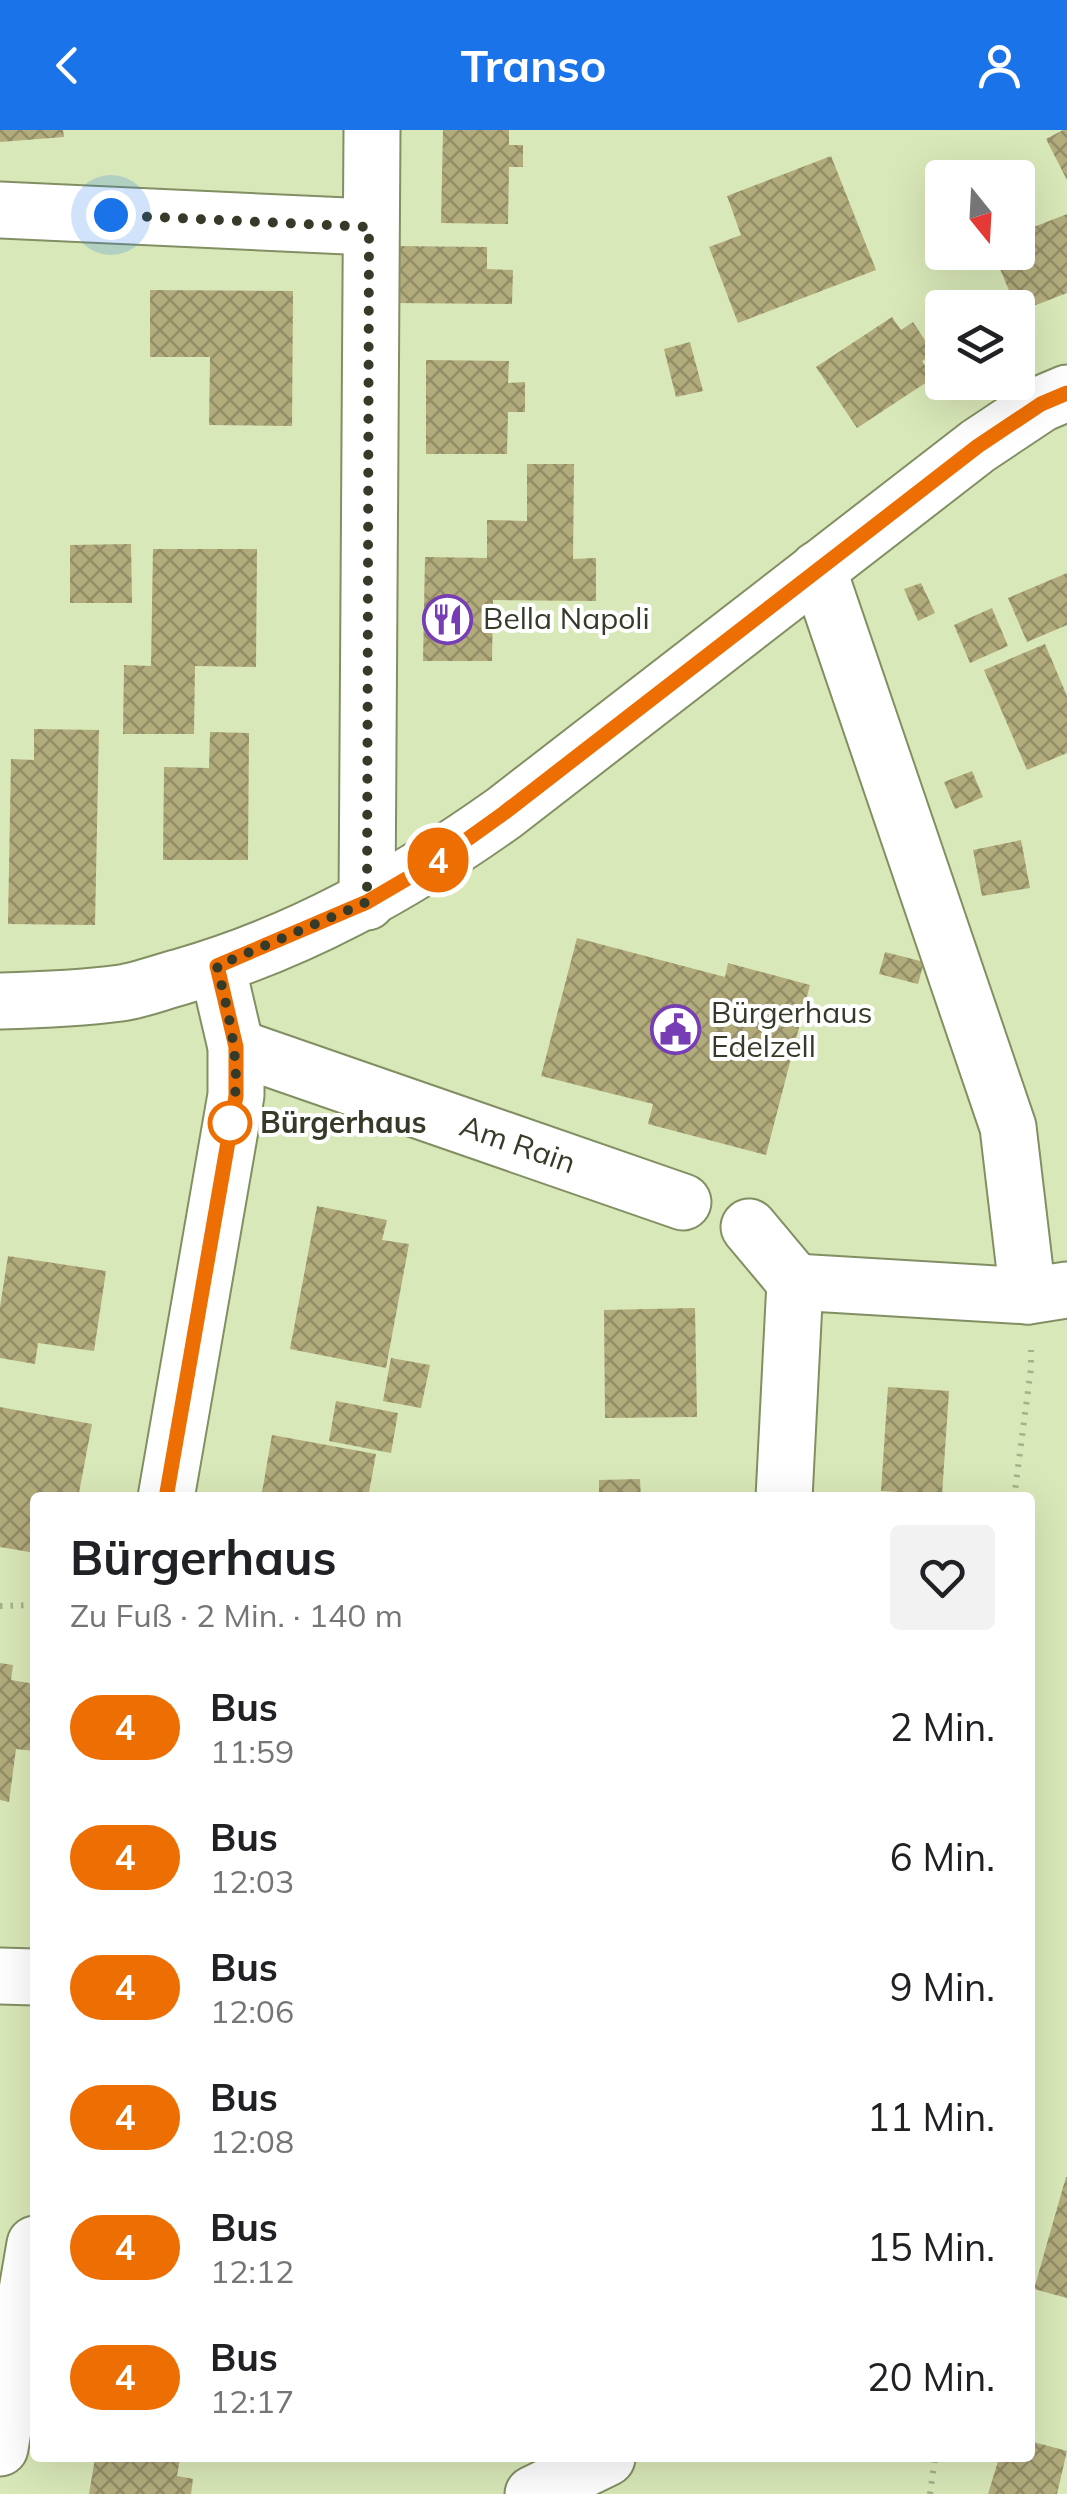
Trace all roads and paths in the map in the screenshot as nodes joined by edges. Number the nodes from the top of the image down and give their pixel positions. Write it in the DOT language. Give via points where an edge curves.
graph roads {
  1 [pos="372,130"];
  2 [pos="0,210"];
  3 [pos="369,227"];
  4 [pos="1067,393"];
  5 [pos="818,569"];
  6 [pos="367,902"];
  7 [pos="217,966"];
  8 [pos="0,1001"];
  9 [pos="236,1047"];
  10 [pos="683,1202"];
  11 [pos="749,1227"];
  12 [pos="796,1282"];
  13 [pos="1048,1293"];
  14 [pos="167,1492"];
  15 [pos="784,1492"];
  16 [pos="1015,1492"];
  17 [pos="30,1605"];
  18 [pos="0,1606"];
  19 [pos="0,1976"];
  20 [pos="30,1977"];
  21 [pos="30,2273"];
  22 [pos="0,2448"];
  23 [pos="599,2462"];
  24 [pos="934,2462"];
  25 [pos="533,2494"];
  26 [pos="930,2494"];
  1 -- 3 [label="street"];
  2 -- 3 [label="street"];
  3 -- 6 [label="street"];
  4 -- 5 [label="street" via="978,446"];
  5 -- 6 [label="street" via="504,813"];
  5 -- 13 [label="street" via="1008,1127"];
  6 -- 7 [label="street"];
  7 -- 8 [label="street" via="124,992"];
  7 -- 9 [label="street"];
  9 -- 10 [label="street, Am Rain"];
  9 -- 14 [label="street" via="236,1096"];
  11 -- 12 [label="street"];
  12 -- 13 [label="street"];
  12 -- 15 [label="street"];
  13 -- 16 [label="path"];
  17 -- 18 [label="path"];
  19 -- 20 [label="street"];
  21 -- 22 [label="street"];
  23 -- 25 [label="street"];
  24 -- 26 [label="path"];
}
